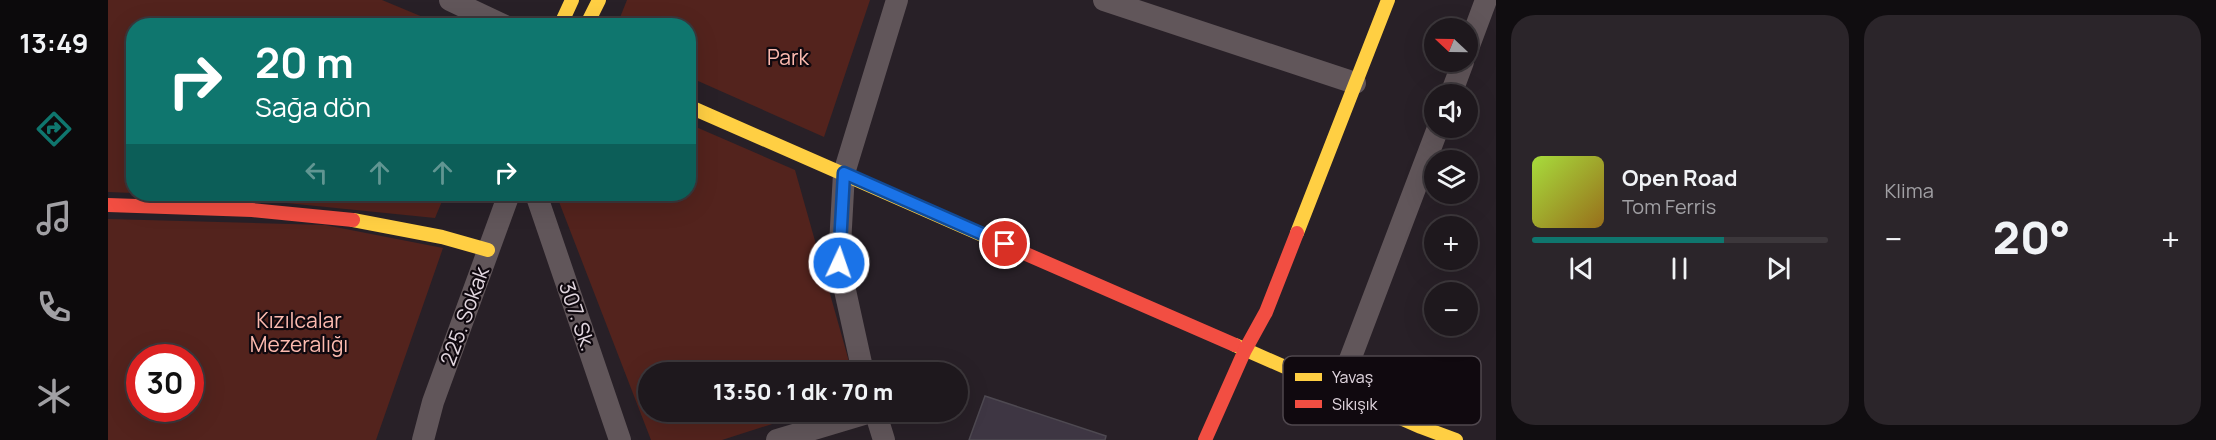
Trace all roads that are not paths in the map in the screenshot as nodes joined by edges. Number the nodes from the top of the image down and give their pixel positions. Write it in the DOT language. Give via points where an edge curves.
graph roads {
  1 [pos="450,0"];
  2 [pos="572,0"];
  3 [pos="599,0"];
  4 [pos="897,0"];
  5 [pos="1104,0"];
  6 [pos="1388,0"];
  7 [pos="1486,0"];
  8 [pos="488,18"];
  9 [pos="564,18"];
  10 [pos="590,18"];
  11 [pos="1478,21"];
  12 [pos="1355,83"];
  13 [pos="696,109"];
  14 [pos="1434,138"];
  15 [pos="844,173"];
  16 [pos="506,201"];
  17 [pos="538,201"];
  18 [pos="108,205"];
  19 [pos="488,250"];
  20 [pos="1245,350"];
  21 [pos="1351,356"];
  22 [pos="861,362"];
  23 [pos="1283,367"];
  24 [pos="837,422"];
  25 [pos="878,422"];
  26 [pos="1416,425"];
  27 [pos="423,440"];
  28 [pos="620,440"];
  29 [pos="777,440"];
  30 [pos="884,440"];
  31 [pos="1205,440"];
  32 [pos="1456,440"];
  1 -- 8 [label="street"];
  2 -- 9 [label="street"];
  3 -- 10 [label="street"];
  4 -- 15 [label="street"];
  5 -- 12 [label="street"];
  6 -- 12 [label="street"];
  7 -- 11 [label="street"];
  12 -- 20 [label="street" via="1266,312"];
  13 -- 15 [label="street"];
  14 -- 21 [label="street"];
  15 -- 20 [label="street"];
  15 -- 22 [label="street" via="839,263"];
  16 -- 19 [label="street, 225. Sokak"];
  17 -- 28 [label="street, 307. Sk."];
  18 -- 19 [label="street" via="236,208 363,221"];
  19 -- 27 [label="street, 225. Sokak"];
  20 -- 23 [label="street"];
  20 -- 31 [label="street"];
  24 -- 29 [label="street"];
  25 -- 30 [label="street"];
  26 -- 32 [label="street"];
}
